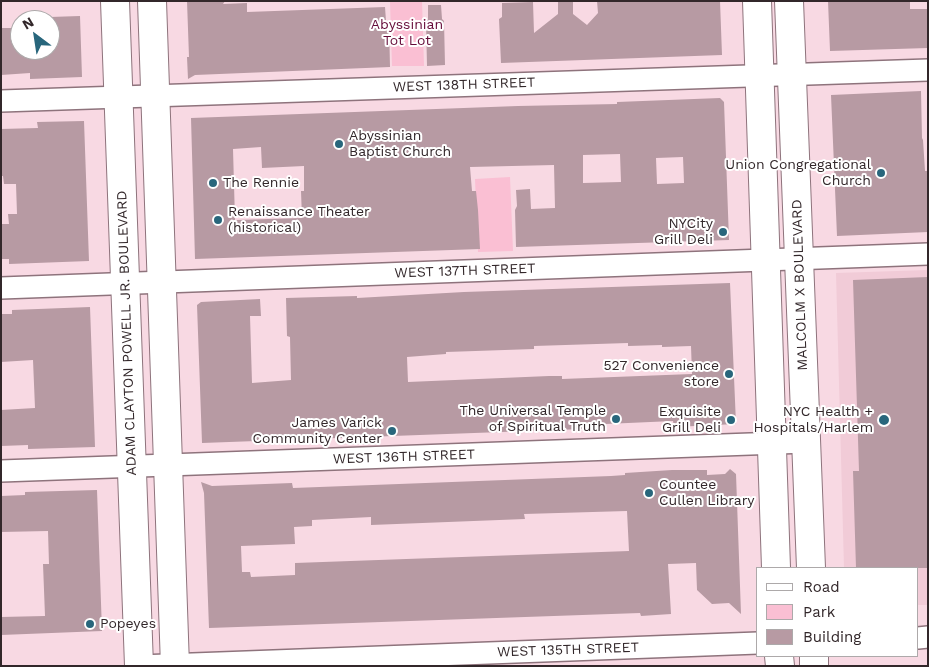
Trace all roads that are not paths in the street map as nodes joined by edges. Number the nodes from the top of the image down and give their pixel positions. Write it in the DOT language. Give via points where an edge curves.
graph roads {
  1 [pos="115,1"];
  2 [pos="152,1"];
  3 [pos="757,1"];
  4 [pos="789,1"];
  5 [pos="928,70"];
  6 [pos="792,74"];
  7 [pos="760,76"];
  8 [pos="155,96"];
  9 [pos="118,97"];
  10 [pos="1,101"];
  11 [pos="928,254"];
  12 [pos="800,258"];
  13 [pos="766,260"];
  14 [pos="162,283"];
  15 [pos="125,284"];
  16 [pos="1,288"];
  17 [pos="806,442"];
  18 [pos="772,443"];
  19 [pos="168,465"];
  20 [pos="132,466"];
  21 [pos="1,471"];
  22 [pos="776,567"];
  23 [pos="810,567"];
  24 [pos="756,643"];
  25 [pos="175,665"];
  26 [pos="139,666"];
  1 -- 9 [label="main road, ADAM CLAYTON POWELL JR. BOULEVARD"];
  2 -- 8 [label="main road"];
  3 -- 7 [label="main road"];
  4 -- 6 [label="main road, MALCOLM X BOULEVARD"];
  5 -- 6 [label="street, WEST 138TH STREET"];
  6 -- 7 [label="street, WEST 138TH STREET"];
  6 -- 12 [label="main road, MALCOLM X BOULEVARD"];
  7 -- 8 [label="street, WEST 138TH STREET"];
  7 -- 13 [label="main road"];
  8 -- 9 [label="street, WEST 138TH STREET"];
  8 -- 14 [label="main road"];
  9 -- 10 [label="street, WEST 138TH STREET"];
  9 -- 15 [label="main road, ADAM CLAYTON POWELL JR. BOULEVARD"];
  11 -- 12 [label="street, WEST 137TH STREET"];
  12 -- 13 [label="street, WEST 137TH STREET"];
  12 -- 17 [label="main road, MALCOLM X BOULEVARD"];
  13 -- 14 [label="street, WEST 137TH STREET"];
  13 -- 18 [label="main road"];
  14 -- 15 [label="street, WEST 137TH STREET"];
  14 -- 19 [label="main road"];
  15 -- 16 [label="street, WEST 137TH STREET"];
  15 -- 20 [label="main road, ADAM CLAYTON POWELL JR. BOULEVARD"];
  17 -- 18 [label="street, WEST 136TH STREET"];
  17 -- 23 [label="main road, MALCOLM X BOULEVARD"];
  18 -- 19 [label="street, WEST 136TH STREET"];
  18 -- 22 [label="main road"];
  19 -- 20 [label="street, WEST 136TH STREET"];
  19 -- 25 [label="main road"];
  20 -- 21 [label="street, WEST 136TH STREET"];
  20 -- 26 [label="main road, ADAM CLAYTON POWELL JR. BOULEVARD"];
  24 -- 25 [label="street, WEST 135TH STREET"];
  25 -- 26 [label="street, WEST 135TH STREET"];
}
